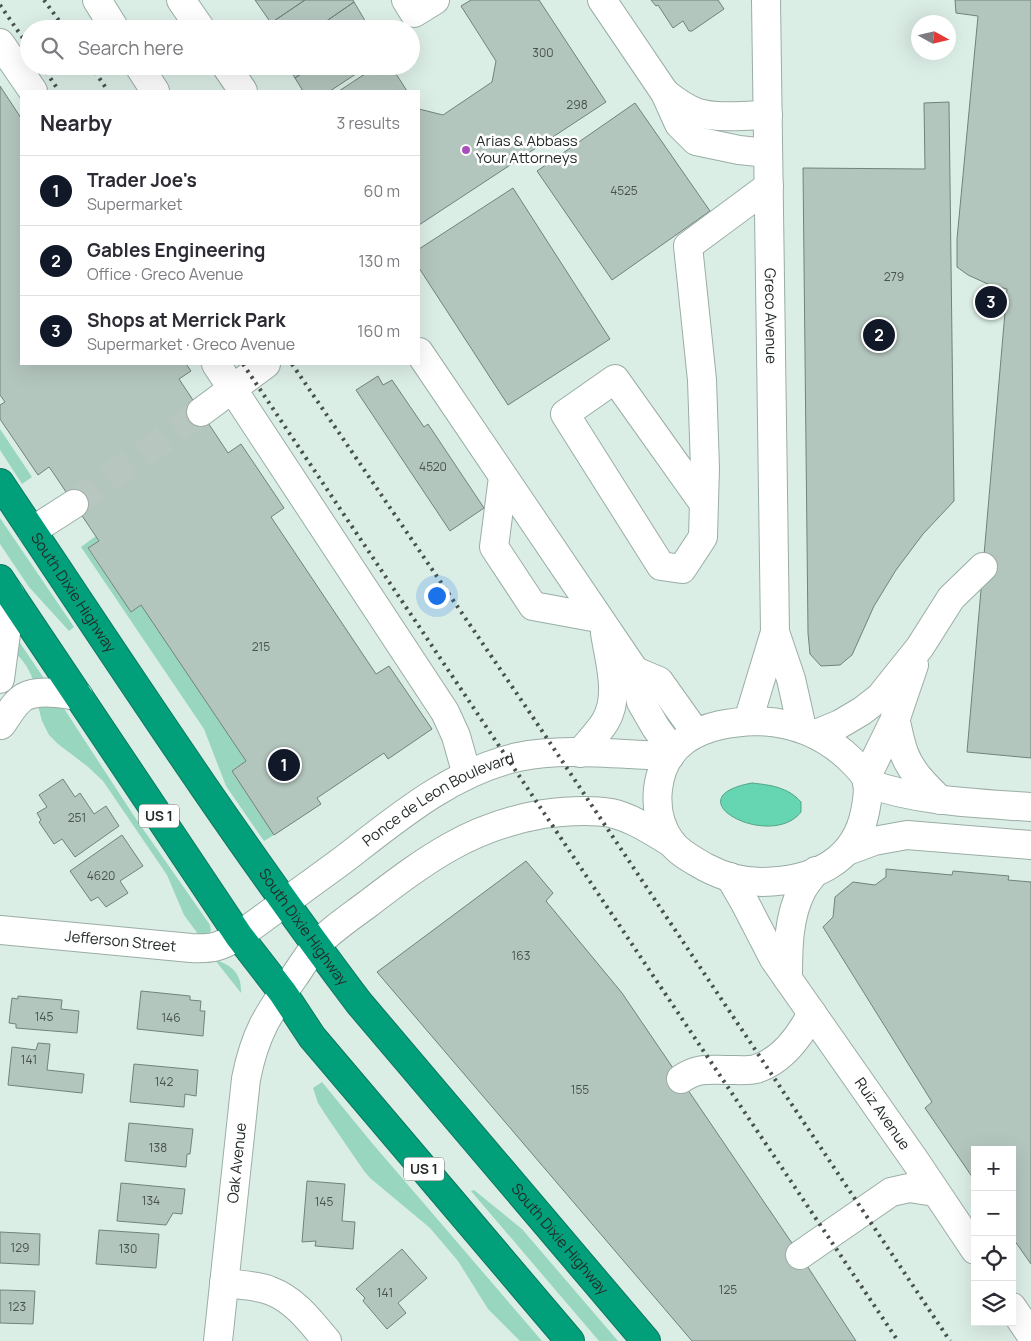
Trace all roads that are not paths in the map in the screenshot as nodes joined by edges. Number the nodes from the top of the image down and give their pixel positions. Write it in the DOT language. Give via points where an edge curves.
graph roads {
  1 [pos="96,0"];
  2 [pos="182,0"];
  3 [pos="406,0"];
  4 [pos="435,0"];
  5 [pos="602,0"];
  6 [pos="766,0"];
  7 [pos="109,20"];
  8 [pos="195,20"];
  9 [pos="0,43"];
  10 [pos="20,72"];
  11 [pos="22,75"];
  12 [pos="145,75"];
  13 [pos="232,75"];
  14 [pos="32,90"];
  15 [pos="154,90"];
  16 [pos="242,90"];
  17 [pos="665,93"];
  18 [pos="768,115"];
  19 [pos="768,152"];
  20 [pos="769,186"];
  21 [pos="420,353"];
  22 [pos="217,365"];
  23 [pos="265,365"];
  24 [pos="232,388"];
  25 [pos="201,412"];
  26 [pos="503,477"];
  27 [pos="0,483"];
  28 [pos="74,504"];
  29 [pos="704,504"];
  30 [pos="32,532"];
  31 [pos="983,567"];
  32 [pos="5,587"];
  33 [pos="601,622"];
  34 [pos="775,632"];
  35 [pos="920,647"];
  36 [pos="635,672"];
  37 [pos="0,680"];
  38 [pos="79,696"];
  39 [pos="895,718"];
  40 [pos="748,721"];
  41 [pos="0,726"];
  42 [pos="808,731"];
  43 [pos="696,733"];
  44 [pos="580,753"];
  45 [pos="671,754"];
  46 [pos="467,775"];
  47 [pos="866,780"];
  48 [pos="940,800"];
  49 [pos="1031,806"];
  50 [pos="672,843"];
  51 [pos="1031,845"];
  52 [pos="848,851"];
  53 [pos="816,871"];
  54 [pos="730,877"];
  55 [pos="285,902"];
  56 [pos="0,930"];
  57 [pos="239,936"];
  58 [pos="316,946"];
  59 [pos="788,979"];
  60 [pos="283,993"];
  61 [pos="812,1014"];
  62 [pos="681,1079"];
  63 [pos="935,1192"];
  64 [pos="971,1244"];
  65 [pos="800,1255"];
  66 [pos="224,1283"];
  67 [pos="1016,1313"];
  68 [pos="1031,1335"];
  69 [pos="218,1341"];
  70 [pos="327,1341"];
  71 [pos="570,1341"];
  72 [pos="646,1341"];
  1 -- 7 [label="street"];
  2 -- 8 [label="street"];
  3 -- 4 [label="street" via="414,13"];
  5 -- 17 [label="street"];
  6 -- 18 [label="street, Greco Avenue"];
  9 -- 10 [label="street"];
  11 -- 14 [label="street"];
  12 -- 15 [label="street"];
  13 -- 16 [label="street"];
  17 -- 18 [label="street" via="682,106 711,115"];
  17 -- 19 [label="street" via="679,124 696,141"];
  18 -- 19 [label="street, Greco Avenue"];
  19 -- 20 [label="street, Greco Avenue"];
  20 -- 29 [label="street" via="688,246 702,380"];
  20 -- 34 [label="street, Greco Avenue"];
  21 -- 26 [label="street"];
  22 -- 24 [label="street"];
  23 -- 24 [label="street"];
  24 -- 25 [label="street"];
  24 -- 46 [label="street" via="445,712"];
  26 -- 33 [label="street"];
  26 -- 33 [label="street" via="494,547 533,606"];
  27 -- 30 [label="highway, South Dixie Highway"];
  28 -- 30 [label="street"];
  29 -- 29 [label="street" via="702,537 682,569 662,566 565,414 615,379"];
  30 -- 55 [label="highway, South Dixie Highway"];
  31 -- 35 [label="street" via="950,598"];
  32 -- 37 [label="street"];
  32 -- 38 [label="highway, US 1"];
  33 -- 36 [label="street"];
  33 -- 44 [label="street" via="611,674 612,703 605,722"];
  34 -- 40 [label="street, Greco Avenue"];
  34 -- 42 [label="street, Greco Avenue"];
  35 -- 39 [label="street"];
  35 -- 42 [label="street" via="872,704 840,724"];
  36 -- 43 [label="street" via="659,681"];
  36 -- 45 [label="street" via="642,702"];
  38 -- 41 [label="street" via="43,693 24,697"];
  38 -- 57 [label="highway, US 1"];
  39 -- 47 [label="street"];
  39 -- 48 [label="street" via="911,767"];
  40 -- 42 [label="street" via="770,721"];
  40 -- 43 [label="street"];
  42 -- 47 [label="street" via="844,754"];
  43 -- 45 [label="street"];
  44 -- 45 [label="street, Ponce de Leon Boulevard"];
  44 -- 46 [label="street, Ponce de Leon Boulevard" via="519,757"];
  45 -- 50 [label="street" via="660,781 658,796 660,820"];
  46 -- 55 [label="street, Ponce de Leon Boulevard" via="417,806"];
  47 -- 48 [label="street" via="889,791"];
  47 -- 52 [label="street" via="867,803 863,822"];
  48 -- 49 [label="street"];
  50 -- 54 [label="street" via="695,862"];
  50 -- 58 [label="street" via="611,813 560,812 513,820 468,836 428,859"];
  51 -- 52 [label="street" via="907,835 874,841"];
  52 -- 53 [label="street"];
  53 -- 54 [label="street" via="777,881 747,881"];
  53 -- 59 [label="street" via="795,909 788,953"];
  54 -- 59 [label="street, Ruiz Avenue"];
  55 -- 57 [label="street, Ponce de Leon Boulevard"];
  55 -- 58 [label="highway, South Dixie Highway"];
  56 -- 57 [label="street, Jefferson Street" via="203,948 220,946"];
  57 -- 60 [label="highway, US 1"];
  58 -- 60 [label="street"];
  58 -- 72 [label="highway, South Dixie Highway" via="359,1003"];
  59 -- 61 [label="street, Ruiz Avenue"];
  60 -- 66 [label="street, Oak Avenue" via="263,1023 246,1079"];
  60 -- 71 [label="highway, US 1" via="312,1037"];
  61 -- 62 [label="street" via="794,1042 776,1058 756,1069 698,1070"];
  61 -- 63 [label="street, Ruiz Avenue"];
  63 -- 64 [label="street, Ruiz Avenue"];
  63 -- 65 [label="street" via="909,1188 891,1192"];
  66 -- 69 [label="street, Oak Avenue"];
  66 -- 70 [label="street" via="260,1288 285,1298"];
  67 -- 68 [label="street"];
}
